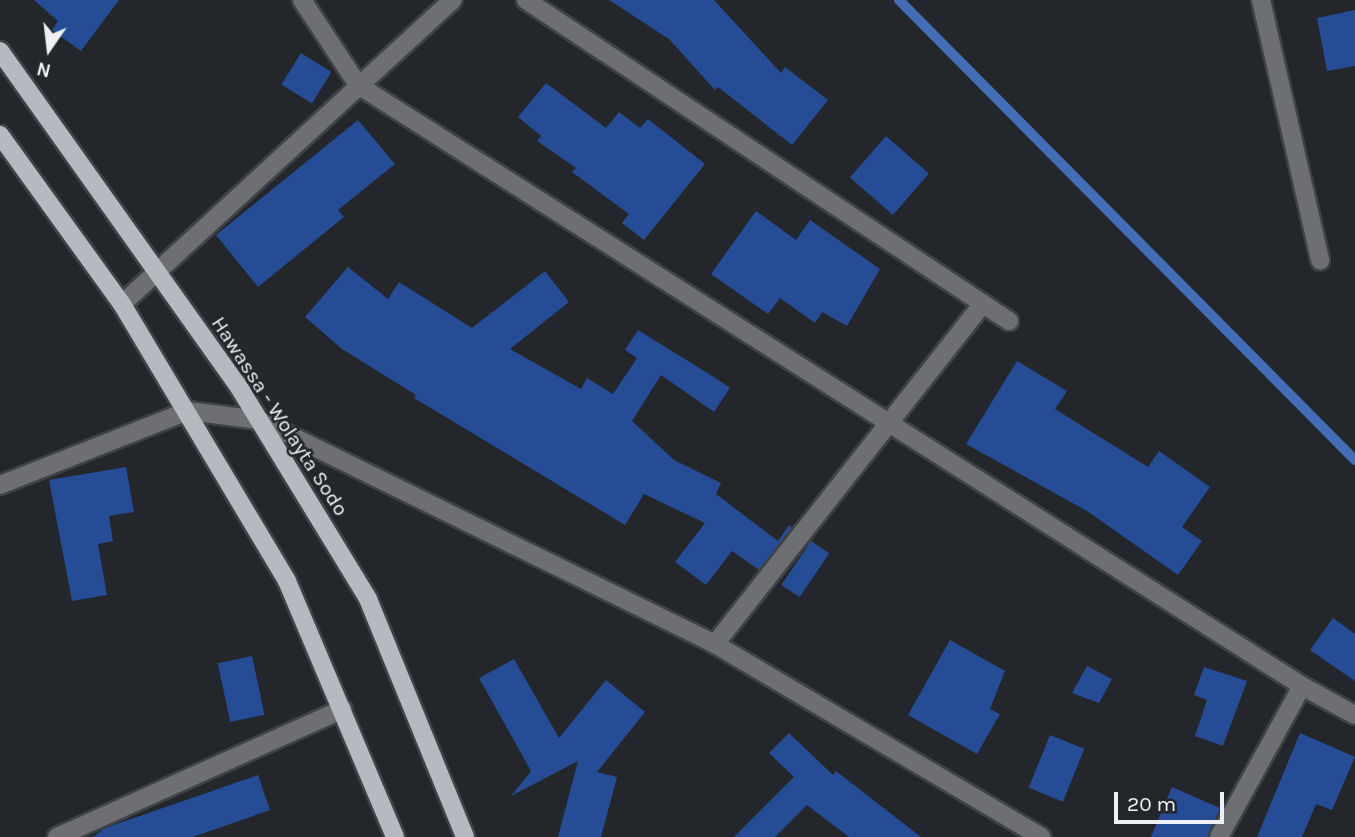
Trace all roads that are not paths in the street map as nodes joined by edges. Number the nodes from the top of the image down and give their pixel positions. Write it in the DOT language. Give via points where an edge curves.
graph roads {
  1 [pos="302,0"];
  2 [pos="453,0"];
  3 [pos="526,0"];
  4 [pos="1261,0"];
  5 [pos="0,51"];
  6 [pos="358,85"];
  7 [pos="0,135"];
  8 [pos="1320,260"];
  9 [pos="157,272"];
  10 [pos="122,304"];
  11 [pos="983,304"];
  12 [pos="1009,321"];
  13 [pos="188,411"];
  14 [pos="259,419"];
  15 [pos="891,425"];
  16 [pos="0,485"];
  17 [pos="715,644"];
  18 [pos="1302,686"];
  19 [pos="343,709"];
  20 [pos="1355,715"];
  21 [pos="54,836"];
  22 [pos="395,837"];
  23 [pos="466,837"];
  24 [pos="1041,837"];
  25 [pos="1219,837"];
  1 -- 6 [label="street"];
  2 -- 6 [label="street"];
  3 -- 11 [label="street"];
  4 -- 8 [label="street"];
  5 -- 9 [label="main road, Hawassa - Wolayta Sodo"];
  6 -- 9 [label="street"];
  6 -- 15 [label="street"];
  7 -- 10 [label="main road"];
  9 -- 10 [label="street"];
  9 -- 14 [label="main road, Hawassa - Wolayta Sodo"];
  10 -- 13 [label="main road"];
  11 -- 12 [label="street"];
  11 -- 15 [label="street"];
  13 -- 14 [label="street"];
  13 -- 16 [label="street"];
  13 -- 19 [label="main road" via="287,581"];
  14 -- 17 [label="street"];
  14 -- 23 [label="main road, Hawassa - Wolayta Sodo" via="368,599"];
  15 -- 17 [label="street"];
  15 -- 18 [label="street"];
  17 -- 24 [label="street"];
  18 -- 20 [label="street"];
  18 -- 25 [label="street"];
  19 -- 21 [label="street"];
  19 -- 22 [label="main road"];
}
